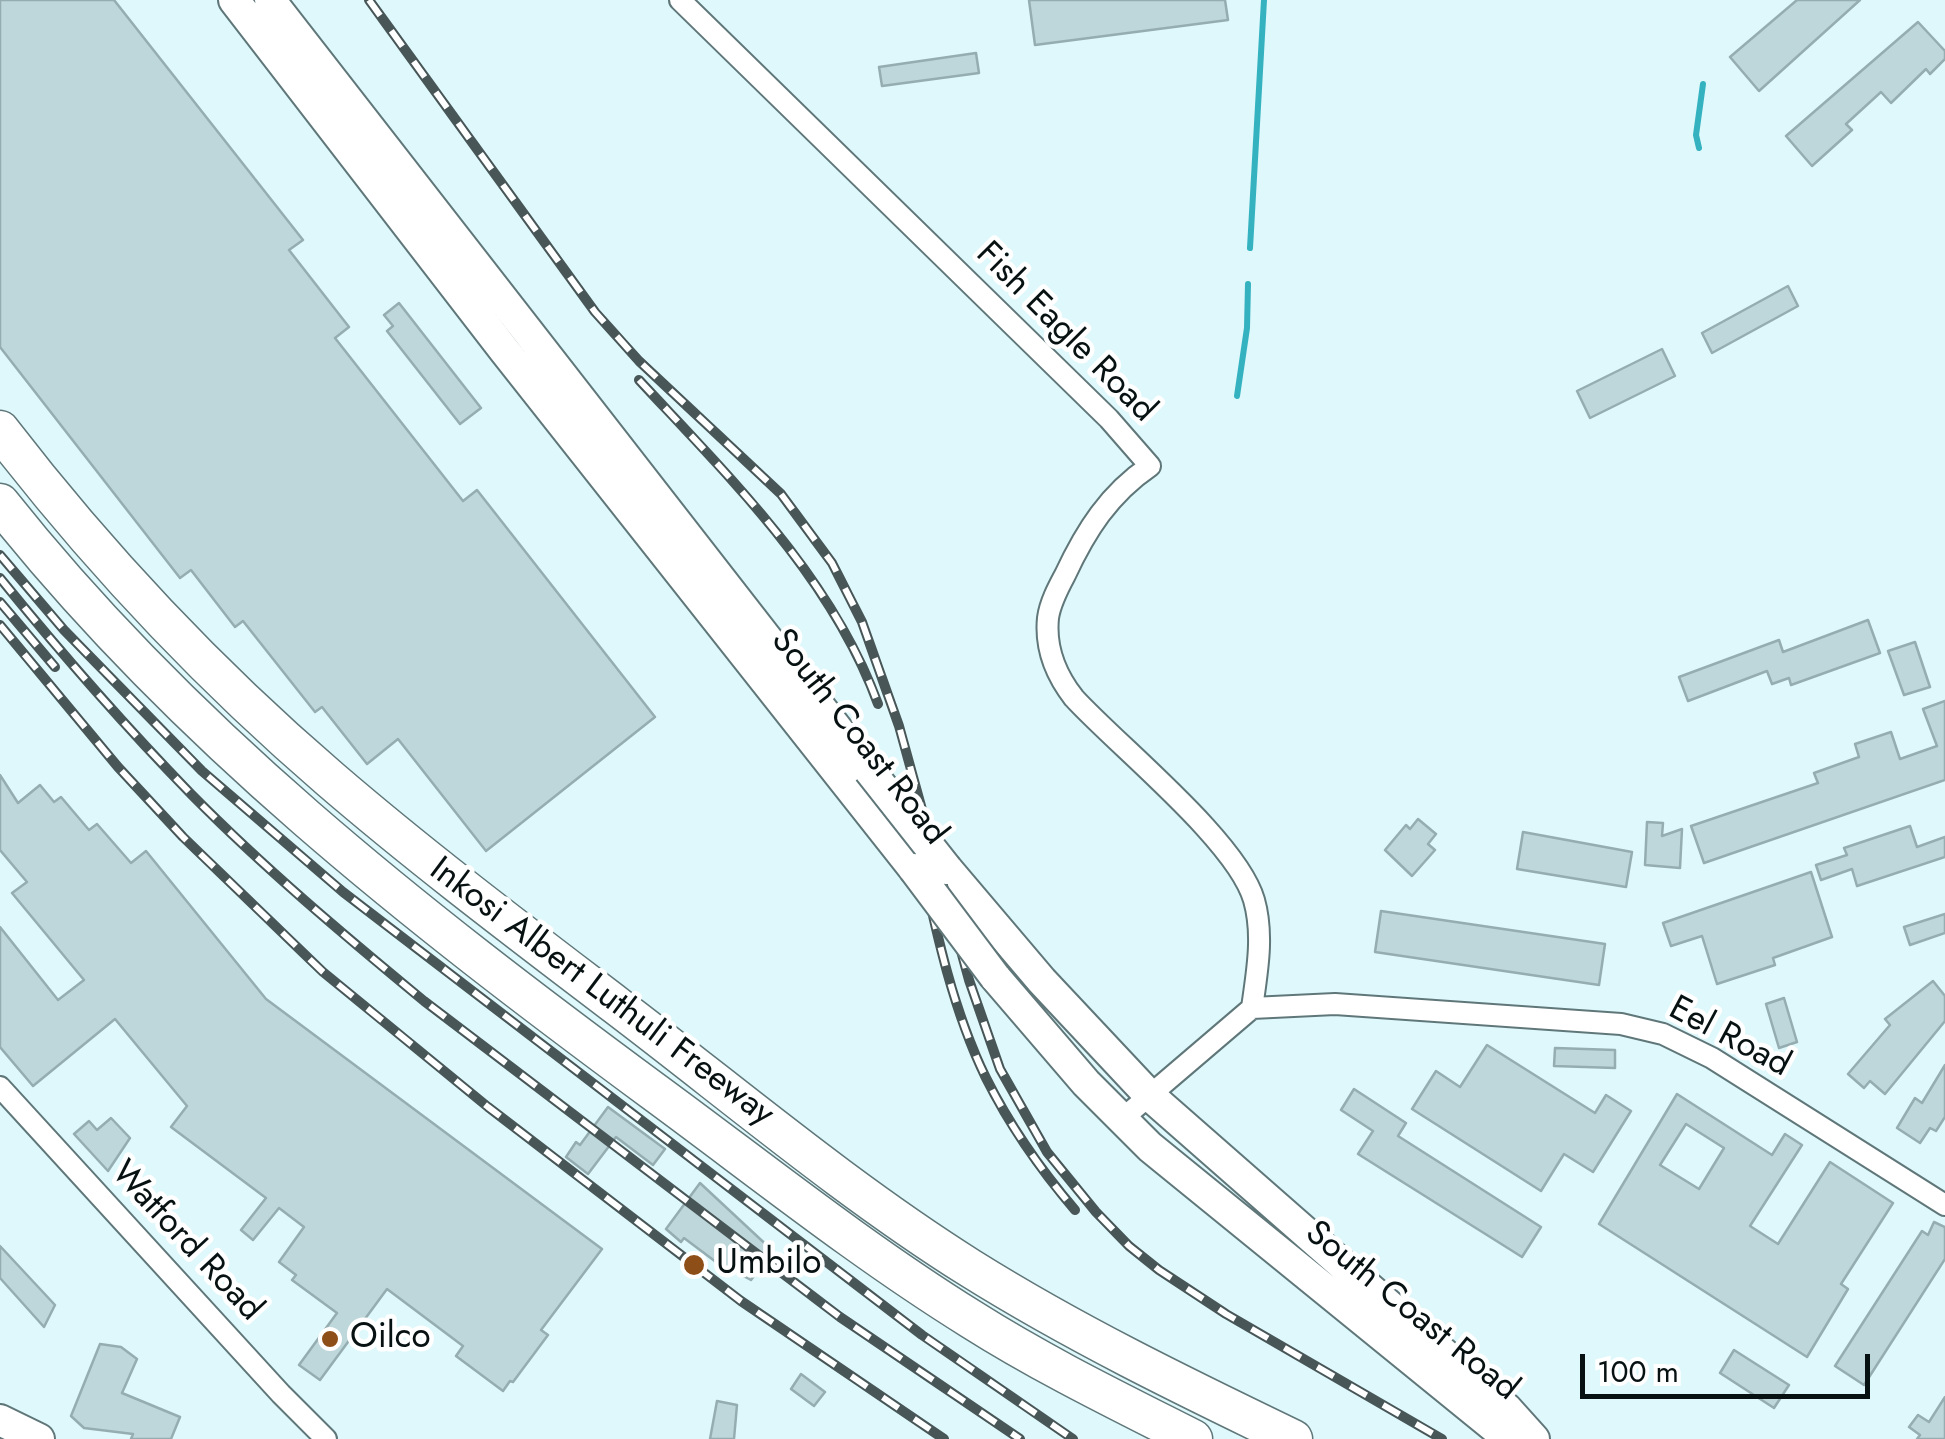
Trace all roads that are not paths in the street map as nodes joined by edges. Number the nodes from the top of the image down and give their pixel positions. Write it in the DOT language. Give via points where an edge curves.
graph roads {
  1 [pos="234,0"];
  2 [pos="270,0"];
  3 [pos="680,0"];
  4 [pos="0,430"];
  5 [pos="0,503"];
  6 [pos="1252,1008"];
  7 [pos="0,1087"];
  8 [pos="1149,1095"];
  9 [pos="1122,1119"];
  10 [pos="1945,1204"];
  11 [pos="0,1420"];
  12 [pos="39,1439"];
  13 [pos="326,1439"];
  14 [pos="1193,1439"];
  15 [pos="1293,1439"];
  16 [pos="1509,1439"];
  17 [pos="1534,1439"];
  1 -- 9 [label="street, South Coast Road, bridge" via="995,976"];
  2 -- 8 [label="street, South Coast Road, bridge" via="946,869"];
  3 -- 6 [label="street, Fish Eagle Road" via="1150,466 1111,498 1076,552 1050,609 1050,652 1074,698 1242,871 1260,934"];
  4 -- 15 [label="highway, Inkosi Albert Luthuli Freeway" via="228,686 429,862 969,1268 1095,1342"];
  5 -- 14 [label="highway, Inkosi Albert Luthuli Freeway" via="177,702 361,867 890,1265 1056,1370"];
  6 -- 8 [label="street"];
  6 -- 10 [label="street, Eel Road" via="1335,1004 1621,1024 1662,1034 1732,1070"];
  7 -- 13 [label="street, Watford Road"];
  8 -- 9 [label="street"];
  8 -- 17 [label="street, South Coast Road"];
  9 -- 16 [label="street, South Coast Road" via="1196,1187"];
  11 -- 12 [label="street"];
}
